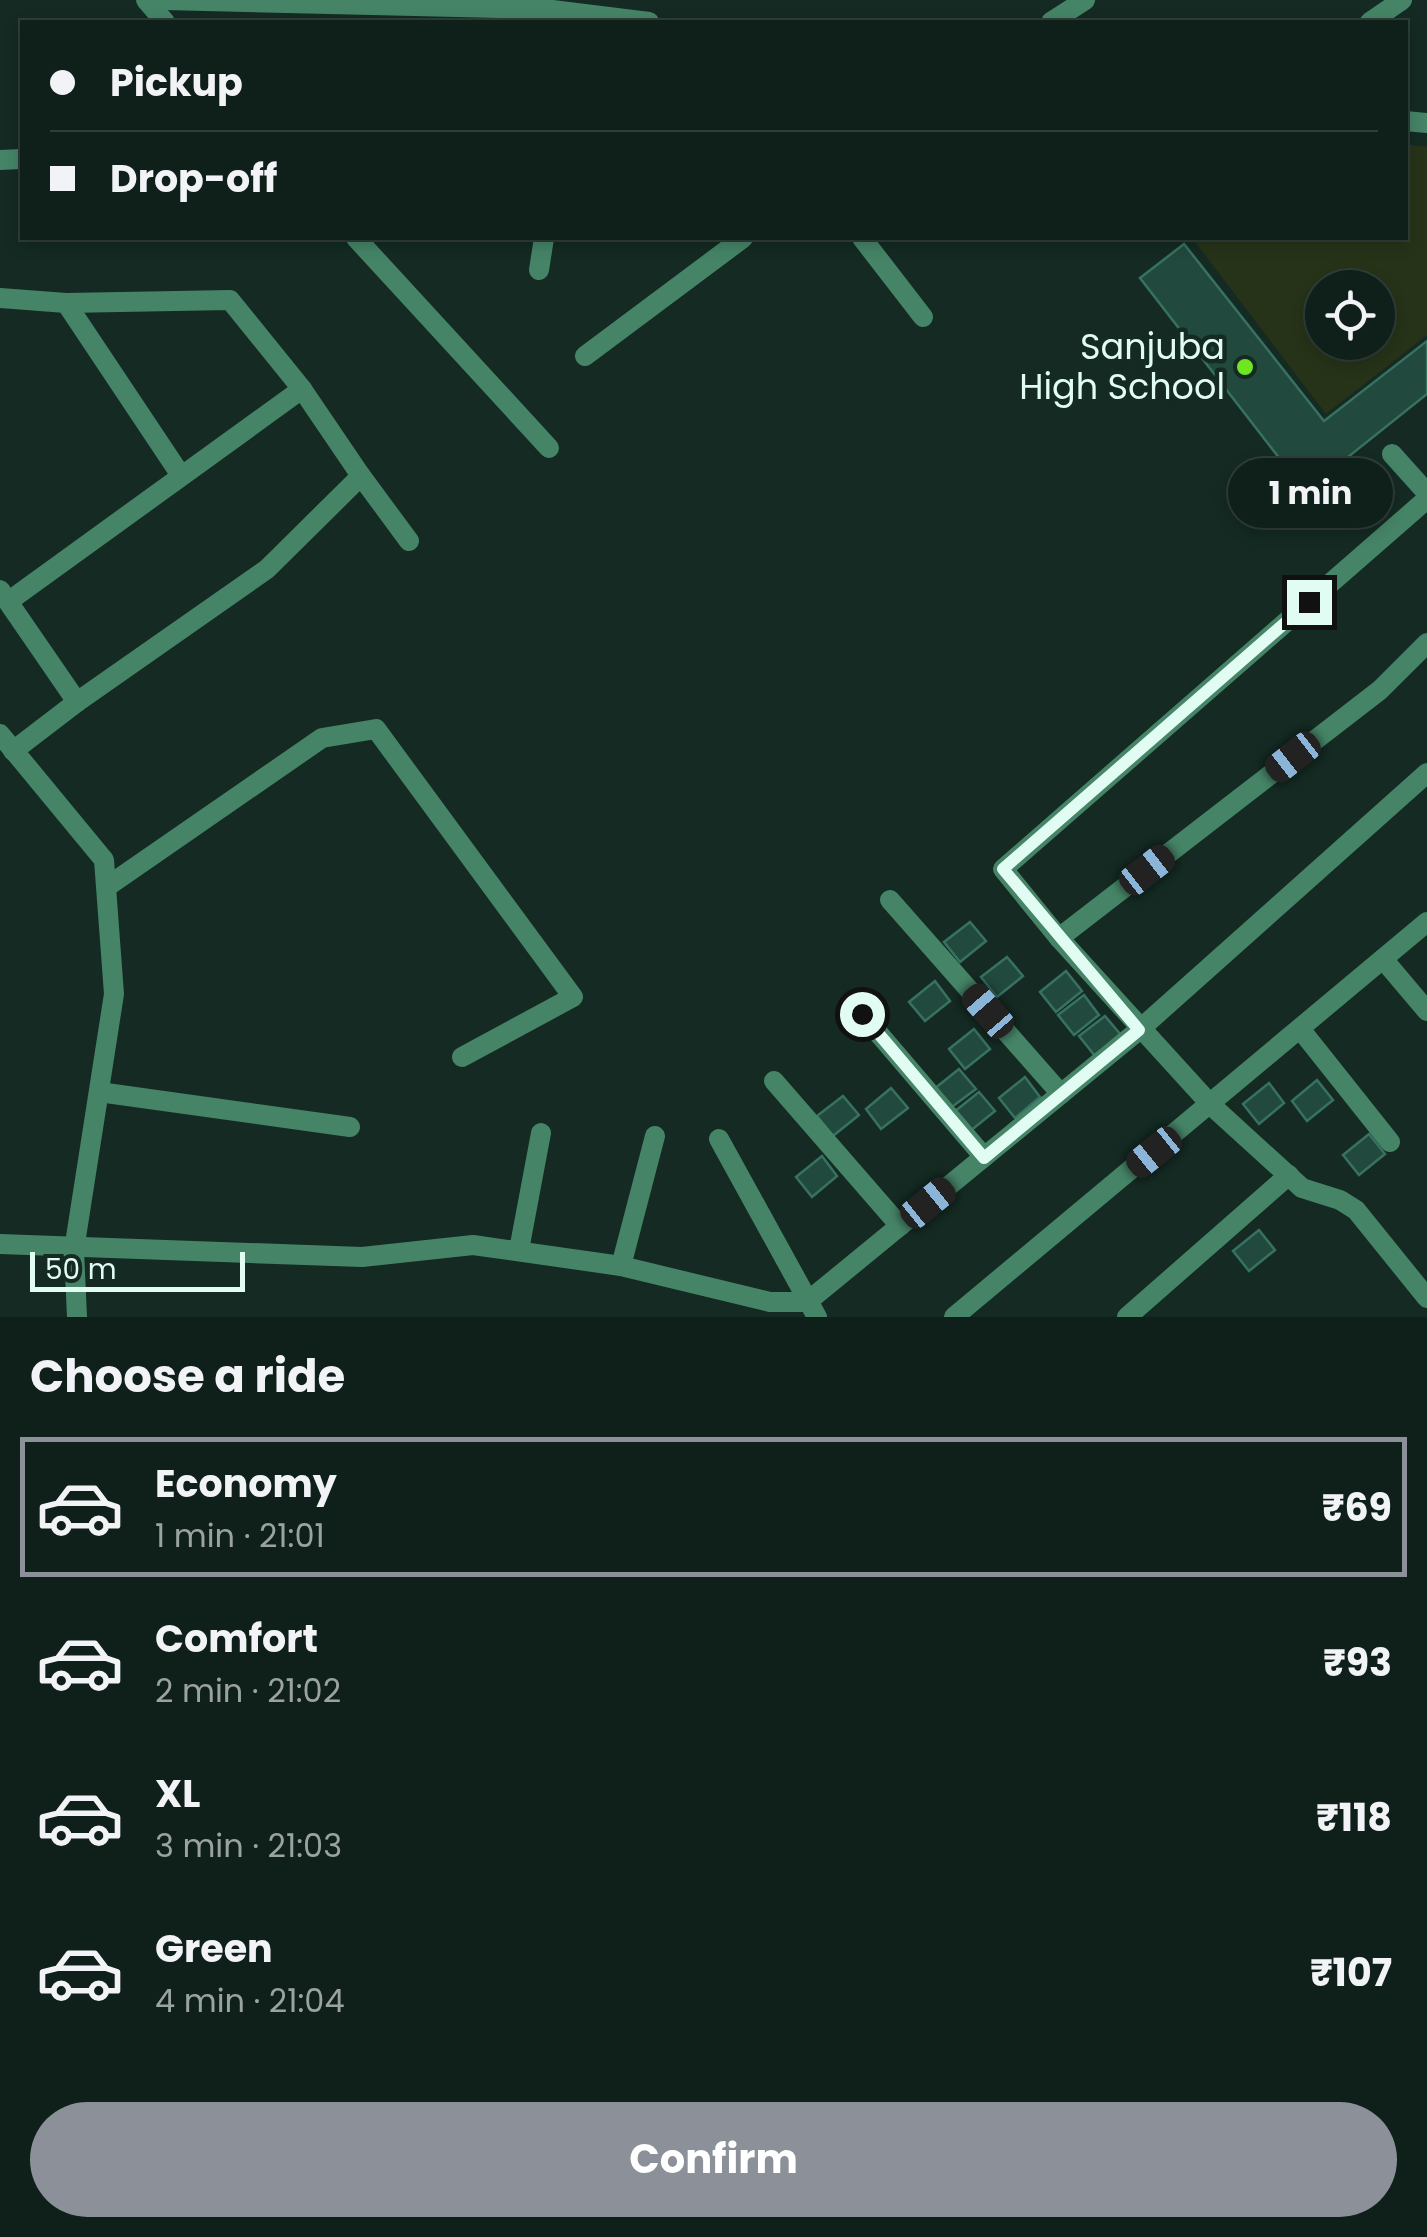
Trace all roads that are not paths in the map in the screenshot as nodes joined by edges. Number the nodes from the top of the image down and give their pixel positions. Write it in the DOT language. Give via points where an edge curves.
graph roads {
  1 [pos="146,0"];
  2 [pos="164,0"];
  3 [pos="1085,0"];
  4 [pos="1402,0"];
  5 [pos="623,10"];
  6 [pos="545,16"];
  7 [pos="163,20"];
  8 [pos="1054,20"];
  9 [pos="1373,20"];
  10 [pos="358,240"];
  11 [pos="544,240"];
  12 [pos="740,240"];
  13 [pos="864,240"];
  14 [pos="539,270"];
  15 [pos="0,298"];
  16 [pos="66,303"];
  17 [pos="923,317"];
  18 [pos="585,356"];
  19 [pos="302,389"];
  20 [pos="548,448"];
  21 [pos="1392,454"];
  22 [pos="180,474"];
  23 [pos="362,476"];
  24 [pos="1427,496"];
  25 [pos="408,541"];
  26 [pos="4,595"];
  27 [pos="1427,643"];
  28 [pos="77,702"];
  29 [pos="7,743"];
  30 [pos="1427,774"];
  31 [pos="108,886"];
  32 [pos="890,900"];
  33 [pos="1427,922"];
  34 [pos="1059,938"];
  35 [pos="1383,959"];
  36 [pos="1427,1010"];
  37 [pos="862,1014"];
  38 [pos="1139,1030"];
  39 [pos="1300,1030"];
  40 [pos="462,1057"];
  41 [pos="774,1080"];
  42 [pos="99,1092"];
  43 [pos="1061,1094"];
  44 [pos="1212,1106"];
  45 [pos="350,1127"];
  46 [pos="541,1134"];
  47 [pos="655,1136"];
  48 [pos="719,1139"];
  49 [pos="1390,1142"];
  50 [pos="984,1158"];
  51 [pos="1289,1175"];
  52 [pos="900,1226"];
  53 [pos="0,1244"];
  54 [pos="74,1250"];
  55 [pos="519,1250"];
  56 [pos="621,1266"];
  57 [pos="1427,1298"];
  58 [pos="812,1309"];
  59 [pos="76,1317"];
  60 [pos="954,1317"];
  61 [pos="1127,1317"];
  1 -- 7 [label="street"];
  2 -- 6 [label="street"];
  3 -- 8 [label="street"];
  4 -- 9 [label="street"];
  5 -- 6 [label="street"];
  10 -- 20 [label="street"];
  11 -- 14 [label="street"];
  12 -- 18 [label="street"];
  13 -- 17 [label="street"];
  15 -- 16 [label="street"];
  16 -- 19 [label="street" via="230,300"];
  16 -- 22 [label="street"];
  19 -- 22 [label="street"];
  19 -- 23 [label="street"];
  21 -- 24 [label="street"];
  22 -- 26 [label="street"];
  23 -- 25 [label="street"];
  23 -- 28 [label="street" via="268,569"];
  24 -- 34 [label="street" via="1003,869"];
  26 -- 28 [label="street"];
  27 -- 34 [label="street" via="1380,690"];
  28 -- 29 [label="street"];
  29 -- 31 [label="street" via="104,860"];
  30 -- 38 [label="street"];
  31 -- 40 [label="street" via="322,738 376,729 572,997"];
  31 -- 42 [label="street" via="114,994"];
  32 -- 43 [label="street"];
  33 -- 35 [label="street"];
  34 -- 38 [label="street"];
  35 -- 36 [label="street"];
  35 -- 39 [label="street"];
  37 -- 50 [label="street"];
  38 -- 43 [label="street"];
  38 -- 44 [label="street"];
  39 -- 44 [label="street"];
  39 -- 49 [label="street"];
  41 -- 52 [label="street"];
  42 -- 45 [label="street"];
  42 -- 54 [label="street"];
  43 -- 50 [label="street"];
  44 -- 51 [label="street"];
  44 -- 60 [label="street"];
  46 -- 55 [label="street"];
  47 -- 56 [label="street"];
  48 -- 58 [label="street"];
  50 -- 52 [label="street"];
  51 -- 57 [label="street" via="1302,1188 1356,1210"];
  51 -- 61 [label="street"];
  52 -- 58 [label="street"];
  53 -- 54 [label="street"];
  54 -- 55 [label="street" via="362,1257 473,1246"];
  54 -- 59 [label="street"];
  55 -- 56 [label="street"];
  56 -- 58 [label="street"];
}
